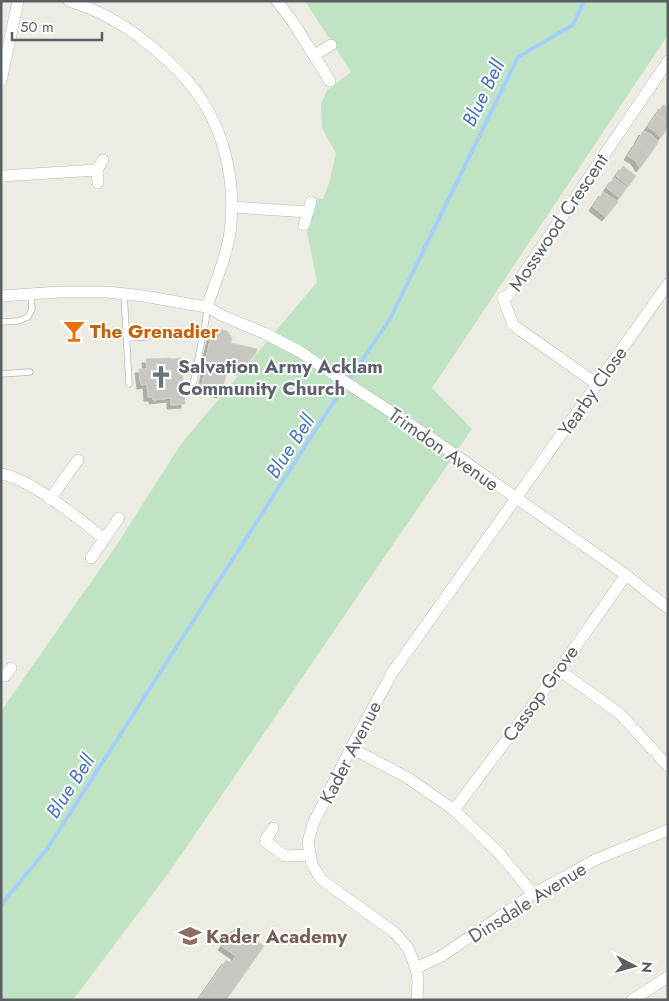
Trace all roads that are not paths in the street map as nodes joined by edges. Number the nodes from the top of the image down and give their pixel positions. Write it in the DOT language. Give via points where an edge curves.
graph roads {
  1 [pos="18,1"];
  2 [pos="69,1"];
  3 [pos="102,1"];
  4 [pos="277,1"];
  5 [pos="94,11"];
  6 [pos="331,45"];
  7 [pos="314,55"];
  8 [pos="668,60"];
  9 [pos="1,81"];
  10 [pos="330,81"];
  11 [pos="1,176"];
  12 [pos="98,183"];
  13 [pos="232,207"];
  14 [pos="304,225"];
  15 [pos="668,284"];
  16 [pos="124,293"];
  17 [pos="31,294"];
  18 [pos="1,296"];
  19 [pos="207,307"];
  20 [pos="1,322"];
  21 [pos="147,337"];
  22 [pos="127,338"];
  23 [pos="30,372"];
  24 [pos="1,374"];
  25 [pos="130,384"];
  26 [pos="597,384"];
  27 [pos="192,390"];
  28 [pos="78,460"];
  29 [pos="1,474"];
  30 [pos="516,498"];
  31 [pos="50,499"];
  32 [pos="119,518"];
  33 [pos="104,539"];
  34 [pos="91,558"];
  35 [pos="626,575"];
  36 [pos="668,608"];
  37 [pos="558,670"];
  38 [pos="350,748"];
  39 [pos="668,766"];
  40 [pos="454,810"];
  41 [pos="273,828"];
  42 [pos="668,830"];
  43 [pos="310,855"];
  44 [pos="532,894"];
  45 [pos="416,968"];
  46 [pos="668,977"];
  47 [pos="417,1000"];
  48 [pos="632,1000"];
  1 -- 9 [label="street"];
  2 -- 5 [label="street"];
  3 -- 5 [label="street"];
  4 -- 7 [label="street"];
  5 -- 13 [label="street" via="146,42 191,84 218,129 229,170"];
  6 -- 7 [label="street"];
  7 -- 10 [label="street"];
  8 -- 26 [label="street, Mosswood Crescent" via="509,295 503,298 513,325"];
  11 -- 12 [label="street" via="100,165"];
  13 -- 14 [label="street" via="310,207"];
  13 -- 19 [label="street" via="229,238"];
  15 -- 26 [label="street, Yearby Close"];
  16 -- 17 [label="street, Trimdon Avenue"];
  16 -- 19 [label="street, Trimdon Avenue"];
  16 -- 22 [label="lane"];
  17 -- 18 [label="street, Trimdon Avenue"];
  17 -- 20 [label="lane" via="32,309 28,318"];
  19 -- 27 [label="lane"];
  19 -- 30 [label="street, Trimdon Avenue" via="271,336 318,364"];
  21 -- 22 [label="lane"];
  22 -- 25 [label="lane"];
  23 -- 24 [label="lane"];
  26 -- 30 [label="street, Yearby Close"];
  28 -- 31 [label="street"];
  29 -- 31 [label="street" via="14,476"];
  30 -- 35 [label="street, Trimdon Avenue"];
  30 -- 38 [label="street, Kader Avenue" via="392,672"];
  31 -- 33 [label="street"];
  32 -- 33 [label="street"];
  33 -- 34 [label="street"];
  35 -- 36 [label="street, Trimdon Avenue"];
  35 -- 37 [label="street, Cassop Grove"];
  37 -- 39 [label="street" via="620,714"];
  37 -- 40 [label="street, Cassop Grove"];
  38 -- 40 [label="street" via="408,778"];
  38 -- 43 [label="street, Kader Avenue" via="313,824 308,842"];
  40 -- 44 [label="street" via="498,852"];
  41 -- 43 [label="street" via="264,841 285,856"];
  42 -- 44 [label="street, Dinsdale Avenue" via="597,859"];
  43 -- 45 [label="street, Kader Avenue" via="312,865 322,880 395,933 408,948"];
  44 -- 45 [label="street, Dinsdale Avenue" via="440,957"];
  45 -- 47 [label="street, Kader Avenue"];
  46 -- 48 [label="street"];
}
